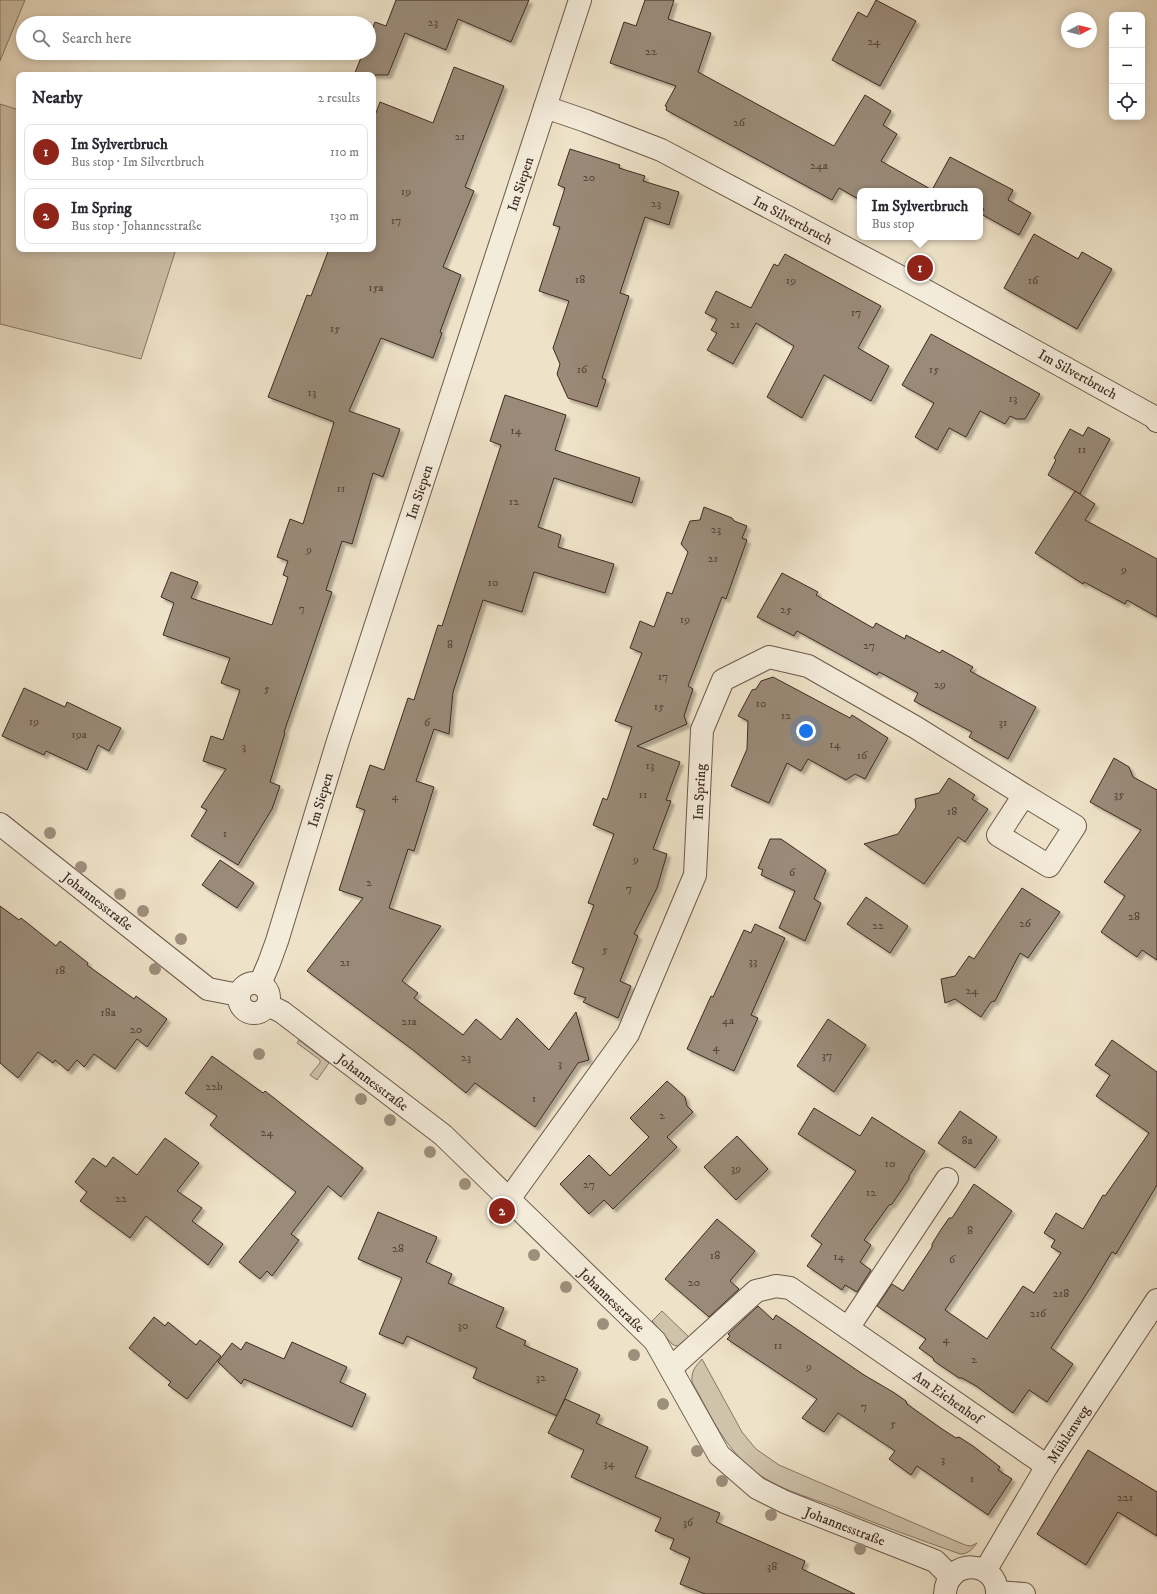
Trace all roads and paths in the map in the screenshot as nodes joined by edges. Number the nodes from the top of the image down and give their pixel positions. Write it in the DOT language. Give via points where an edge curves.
graph roads {
  1 [pos="580,0"];
  2 [pos="545,108"];
  3 [pos="1157,421"];
  4 [pos="1024,795"];
  5 [pos="0,824"];
  6 [pos="260,984"];
  7 [pos="239,995"];
  8 [pos="268,1004"];
  9 [pos="947,1179"];
  10 [pos="509,1199"];
  11 [pos="1157,1300"];
  12 [pos="848,1328"];
  13 [pos="671,1368"];
  14 [pos="1047,1466"];
  15 [pos="985,1570"];
  16 [pos="948,1585"];
  17 [pos="997,1593"];
  18 [pos="1024,1594"];
  1 -- 2 [label="street, Im Siepen"];
  2 -- 3 [label="street, Im Silvertbruch" via="661,150 917,286 1154,417"];
  2 -- 6 [label="street, Im Siepen" via="338,742 277,941"];
  4 -- 10 [label="street, Im Spring" via="915,727 808,666 769,657 723,680 702,730 695,875 628,1034"];
  5 -- 7 [label="street, Johannesstraße" via="208,989"];
  6 -- 7 [label="street" via="247,984"];
  6 -- 8 [label="street" via="267,988 270,995"];
  7 -- 8 [label="street" via="240,1003 251,1013 265,1009"];
  8 -- 10 [label="street, Johannesstraße" via="443,1135"];
  9 -- 12 [label="street"];
  10 -- 13 [label="street, Johannesstraße" via="655,1342"];
  11 -- 14 [label="street, Mühlenweg"];
  12 -- 13 [label="street, Am Eichenhof" via="790,1288 766,1288 756,1291"];
  12 -- 14 [label="street, Am Eichenhof"];
  13 -- 16 [label="street, Johannesstraße" via="719,1455 757,1488 785,1502 935,1561"];
  14 -- 15 [label="street, Mühlenweg"];
  15 -- 16 [label="street" via="967,1567 955,1572"];
  15 -- 17 [label="street" via="994,1580"];
  17 -- 18 [label="street"];
}
